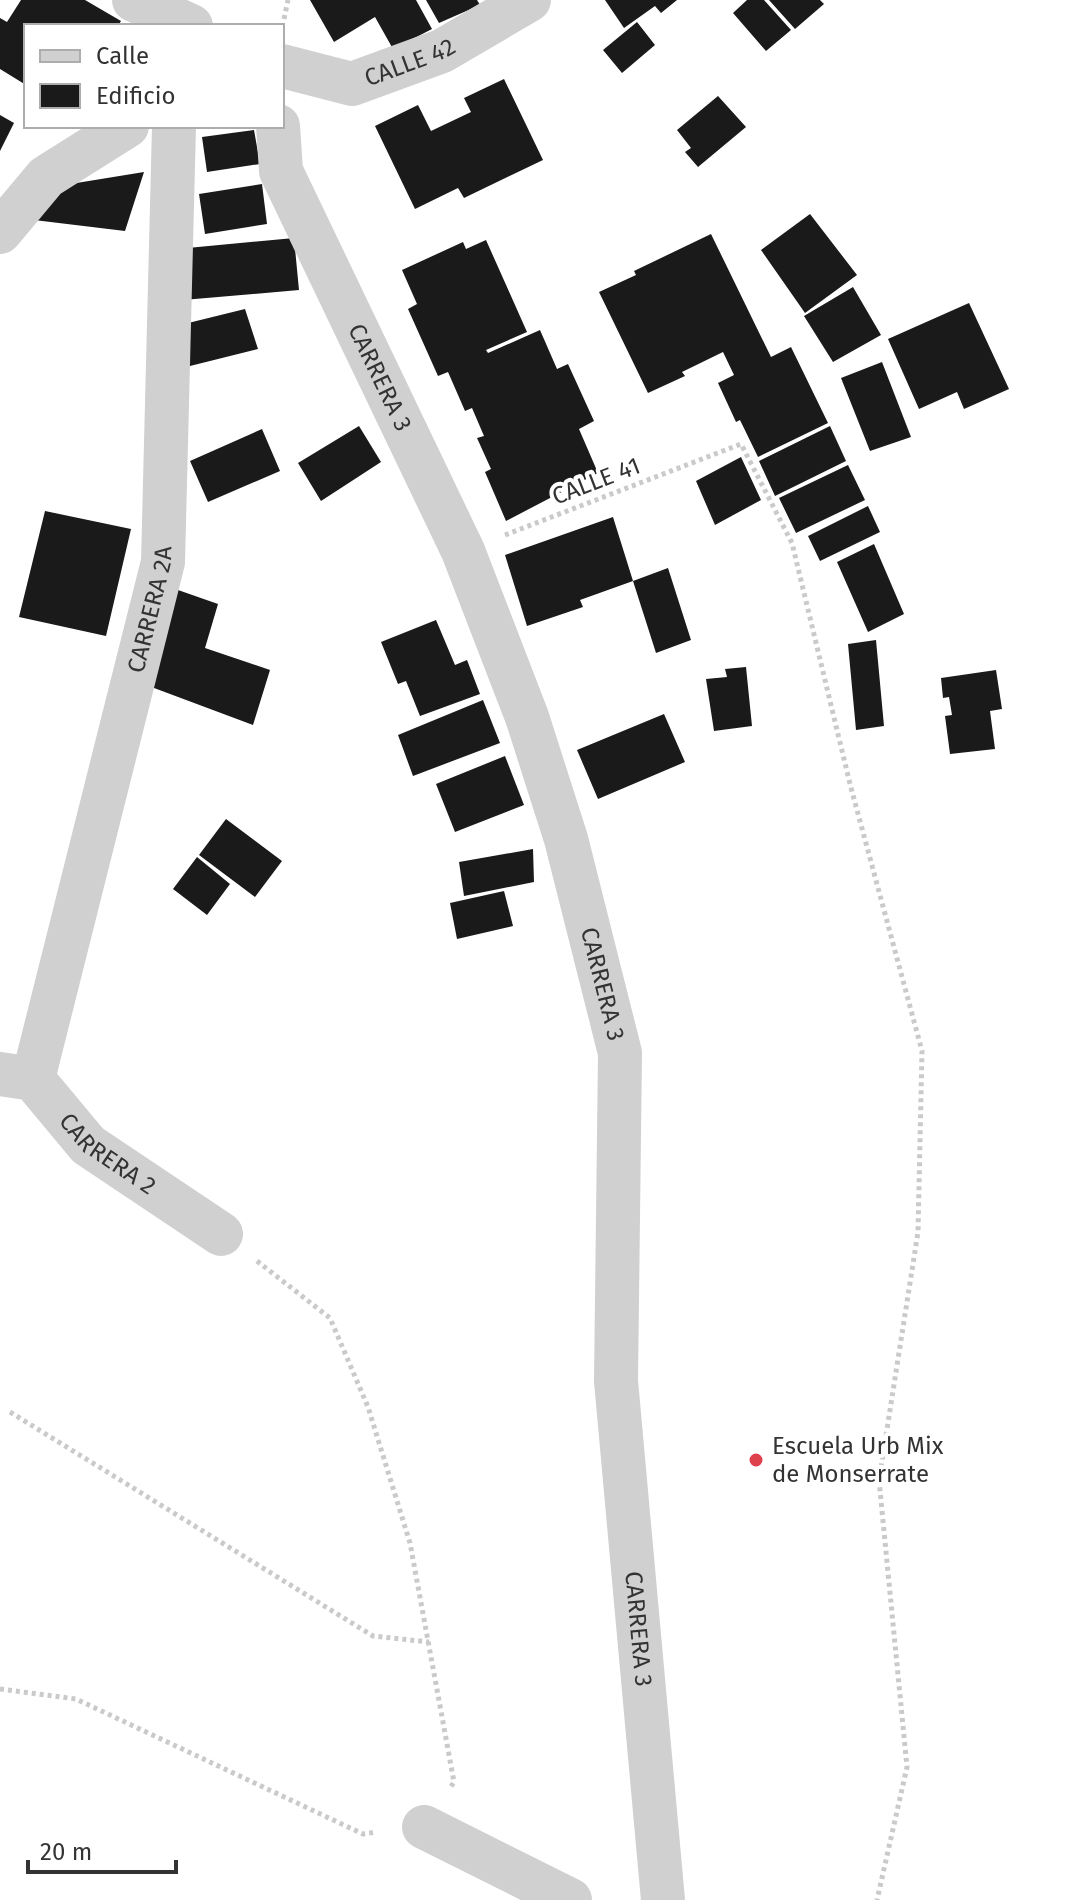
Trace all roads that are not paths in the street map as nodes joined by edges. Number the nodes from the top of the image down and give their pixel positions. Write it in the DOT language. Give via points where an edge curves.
graph roads {
  1 [pos="134,0"];
  2 [pos="529,0"];
  3 [pos="187,24"];
  4 [pos="284,67"];
  5 [pos="124,128"];
  6 [pos="174,128"];
  7 [pos="278,128"];
  8 [pos="0,232"];
  9 [pos="17,1076"];
  10 [pos="221,1234"];
  11 [pos="424,1827"];
  12 [pos="570,1900"];
  13 [pos="663,1900"];
  1 -- 3 [label="street"];
  2 -- 4 [label="street, CALLE 42" via="442,51 352,84"];
  5 -- 8 [label="street" via="46,177"];
  6 -- 9 [label="street, CARRERA 2A" via="163,562"];
  7 -- 13 [label="street, CARRERA 3" via="281,171 463,551 527,717 566,839 620,1053 616,1381"];
  9 -- 10 [label="street, CARRERA 2" via="88,1145"];
  11 -- 12 [label="street"];
}
